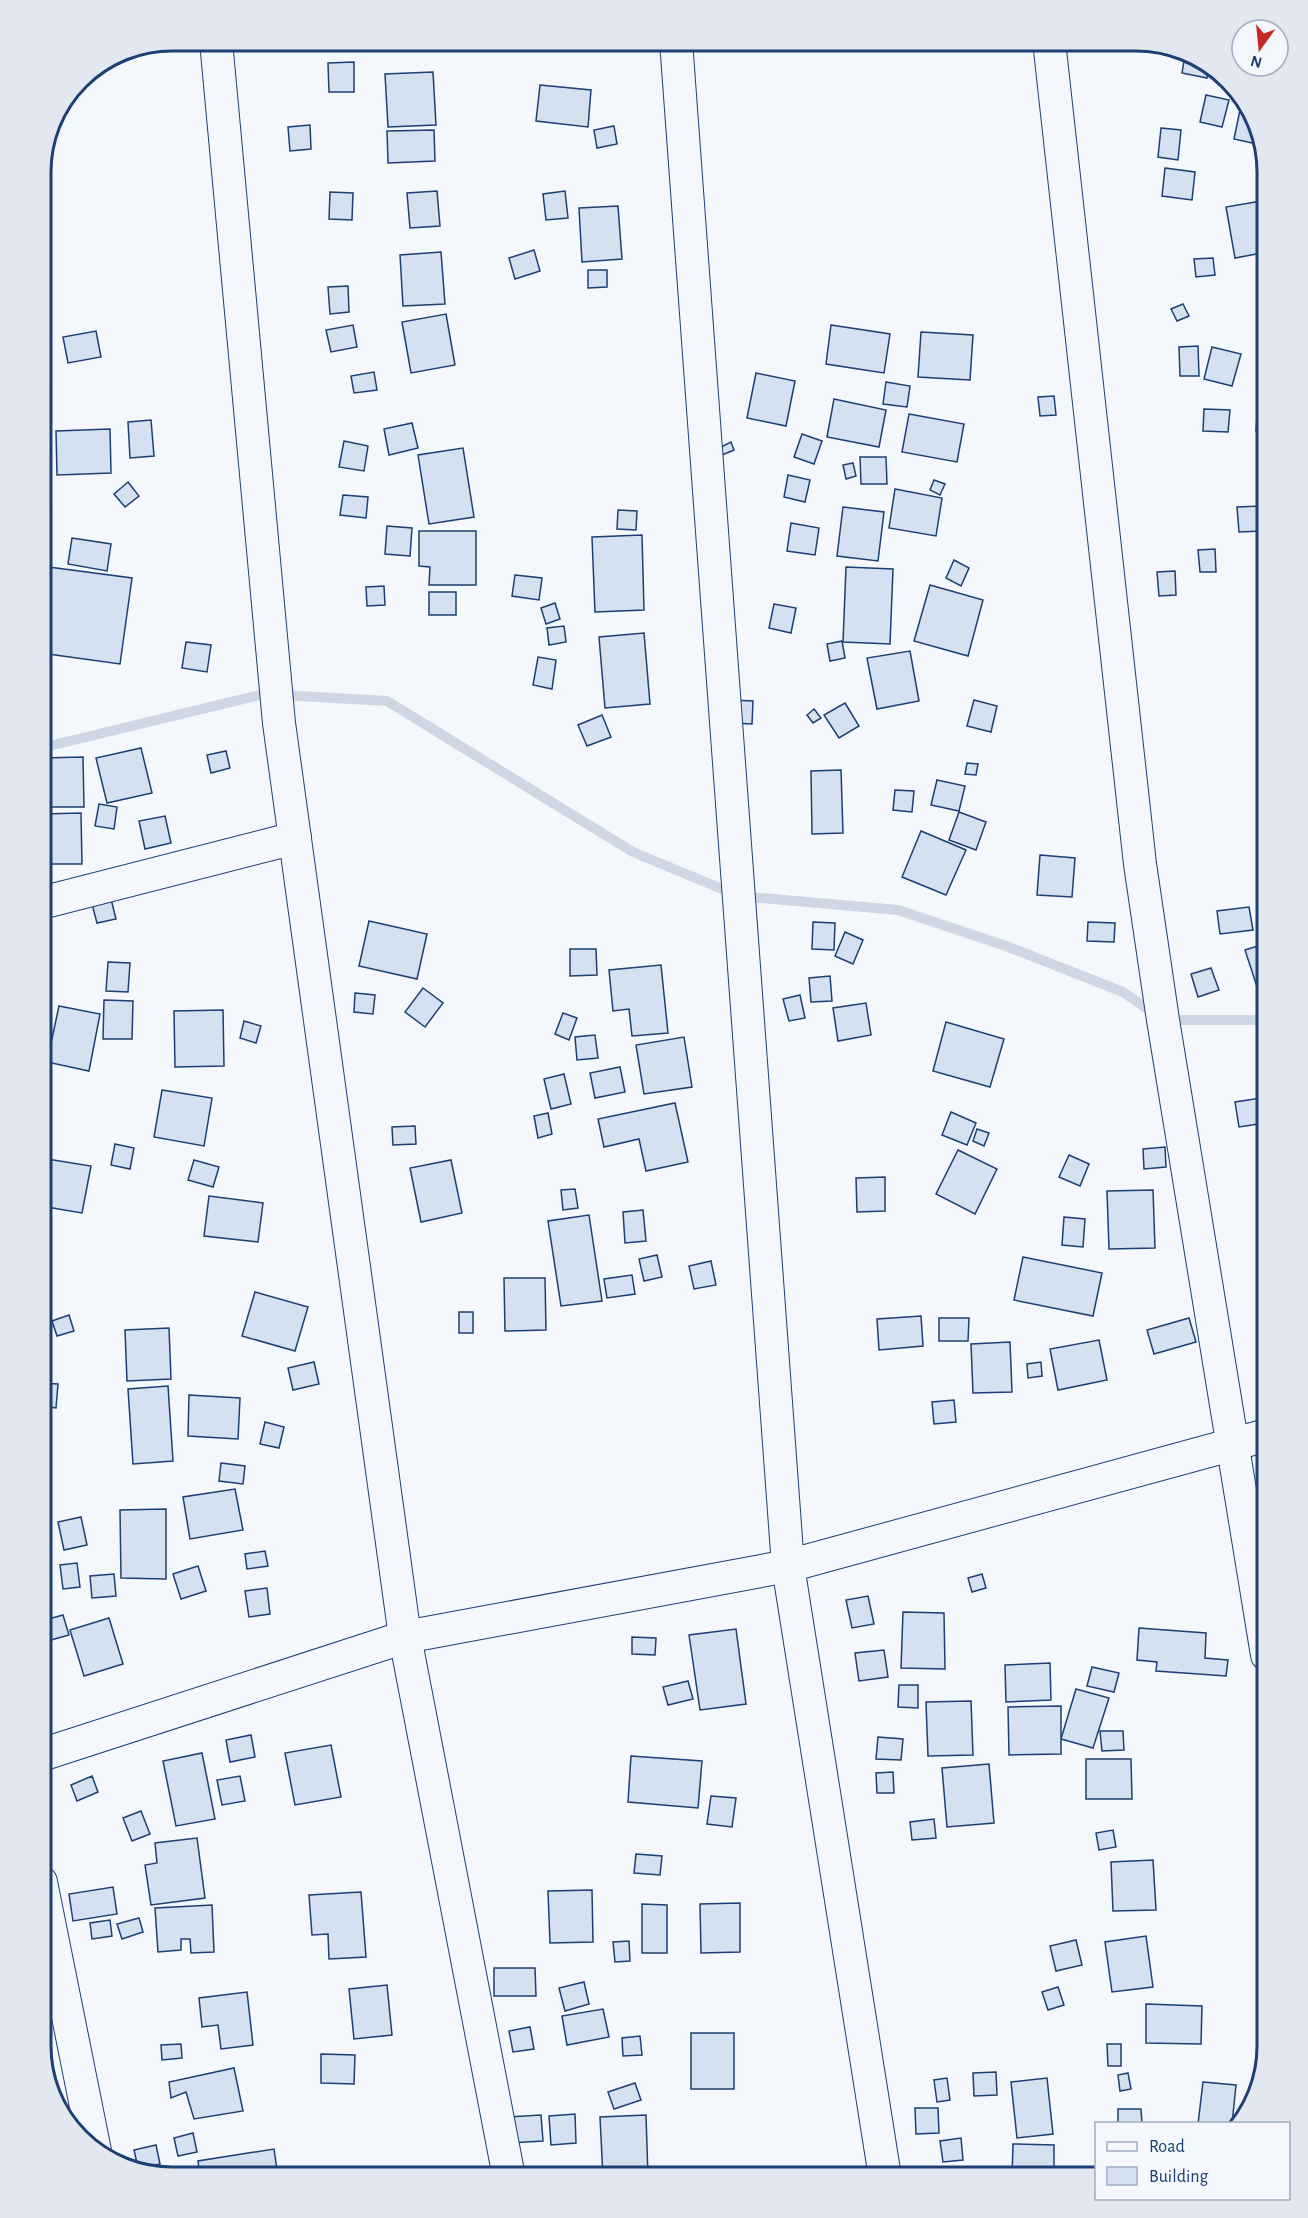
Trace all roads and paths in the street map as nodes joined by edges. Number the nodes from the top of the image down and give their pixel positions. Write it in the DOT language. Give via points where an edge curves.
graph roads {
  1 [pos="217,51"];
  2 [pos="677,51"];
  3 [pos="1050,51"];
  4 [pos="295,838"];
  5 [pos="51,900"];
  6 [pos="1257,1437"];
  7 [pos="1234,1442"];
  8 [pos="788,1566"];
  9 [pos="1257,1586"];
  10 [pos="405,1637"];
  11 [pos="51,1751"];
  12 [pos="51,1936"];
  13 [pos="92,2137"];
  14 [pos="507,2167"];
  15 [pos="883,2167"];
  1 -- 4 [label="street" via="279,723"];
  2 -- 8 [label="street"];
  3 -- 7 [label="street" via="1140,864 1162,1020"];
  4 -- 5 [label="street"];
  4 -- 10 [label="street"];
  6 -- 7 [label="street"];
  7 -- 8 [label="street"];
  7 -- 9 [label="street"];
  8 -- 10 [label="street"];
  8 -- 15 [label="street"];
  10 -- 11 [label="street"];
  10 -- 14 [label="street"];
  12 -- 13 [label="street"];
}
